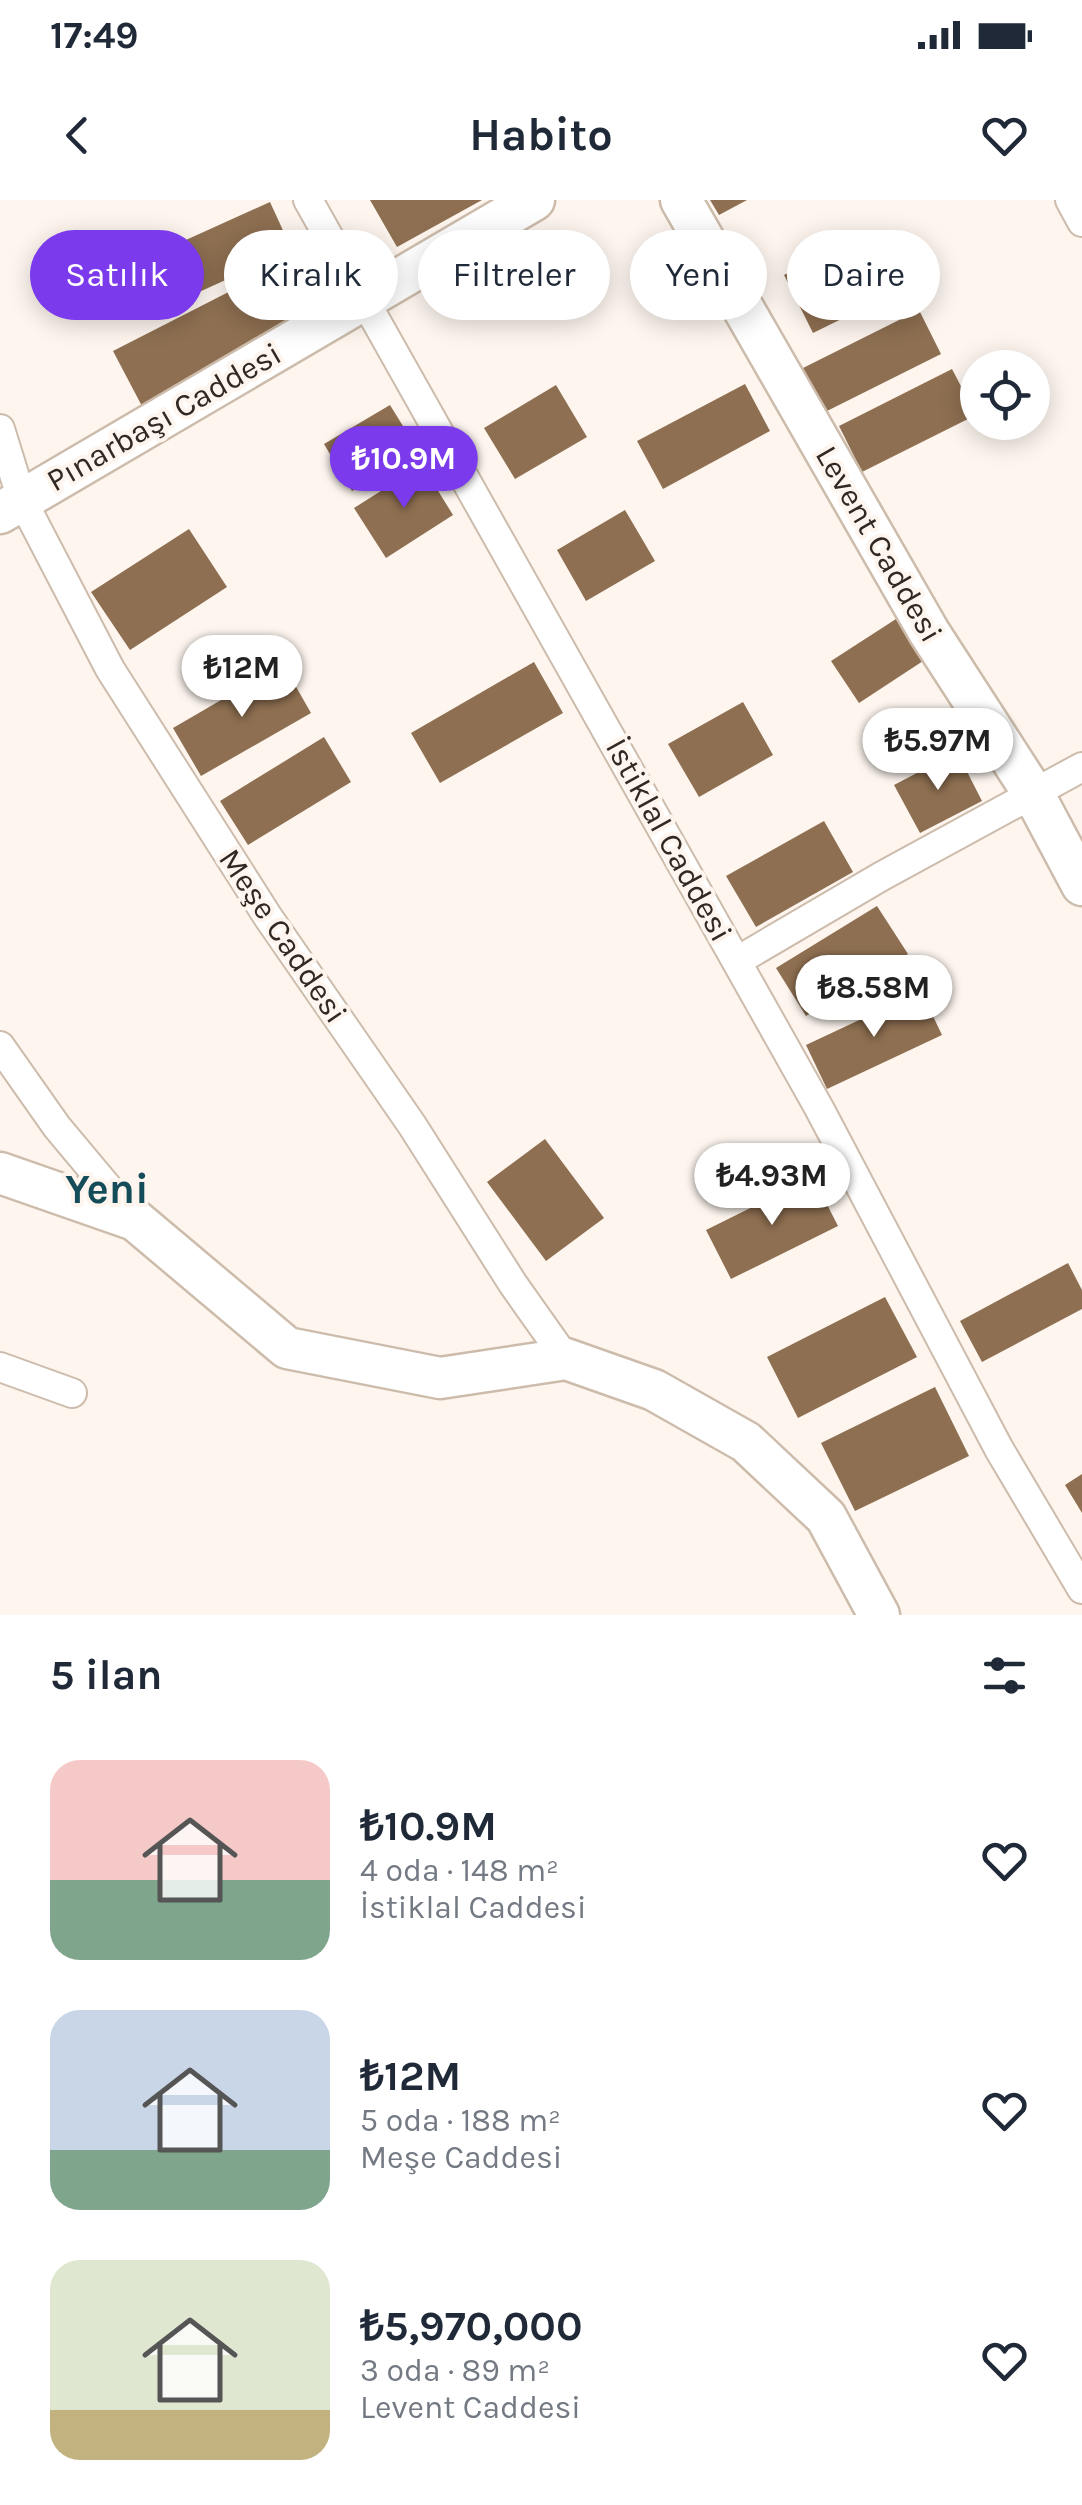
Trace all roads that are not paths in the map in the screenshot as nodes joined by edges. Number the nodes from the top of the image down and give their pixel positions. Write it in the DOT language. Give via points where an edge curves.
graph roads {
  1 [pos="308,200"];
  2 [pos="534,200"];
  3 [pos="681,200"];
  4 [pos="1070,200"];
  5 [pos="1082,222"];
  6 [pos="325,230"];
  7 [pos="398,280"];
  8 [pos="329,320"];
  9 [pos="377,320"];
  10 [pos="0,429"];
  11 [pos="11,506"];
  12 [pos="1082,767"];
  13 [pos="1032,793"];
  14 [pos="1082,885"];
  15 [pos="736,961"];
  16 [pos="0,1046"];
  17 [pos="0,1173"];
  18 [pos="135,1220"];
  19 [pos="566,1359"];
  20 [pos="0,1367"];
  21 [pos="72,1394"];
  22 [pos="1082,1589"];
  23 [pos="879,1615"];
  1 -- 6 [label="street, İstiklal Caddesi"];
  2 -- 7 [label="street, Pınarbaşı Caddesi"];
  3 -- 13 [label="street, Levent Caddesi" via="930,632"];
  4 -- 5 [label="street"];
  8 -- 11 [label="street, Pınarbaşı Caddesi"];
  9 -- 15 [label="street, İstiklal Caddesi"];
  10 -- 11 [label="street, Meşe Caddesi"];
  11 -- 19 [label="street, Meşe Caddesi" via="268,917"];
  12 -- 13 [label="street"];
  13 -- 14 [label="street, Levent Caddesi"];
  13 -- 15 [label="street"];
  15 -- 22 [label="street, İstiklal Caddesi" via="999,1449"];
  16 -- 18 [label="street"];
  17 -- 18 [label="street"];
  18 -- 19 [label="street" via="287,1348 440,1378"];
  19 -- 23 [label="street" via="654,1390 746,1442 826,1517"];
  20 -- 21 [label="street"];
}
